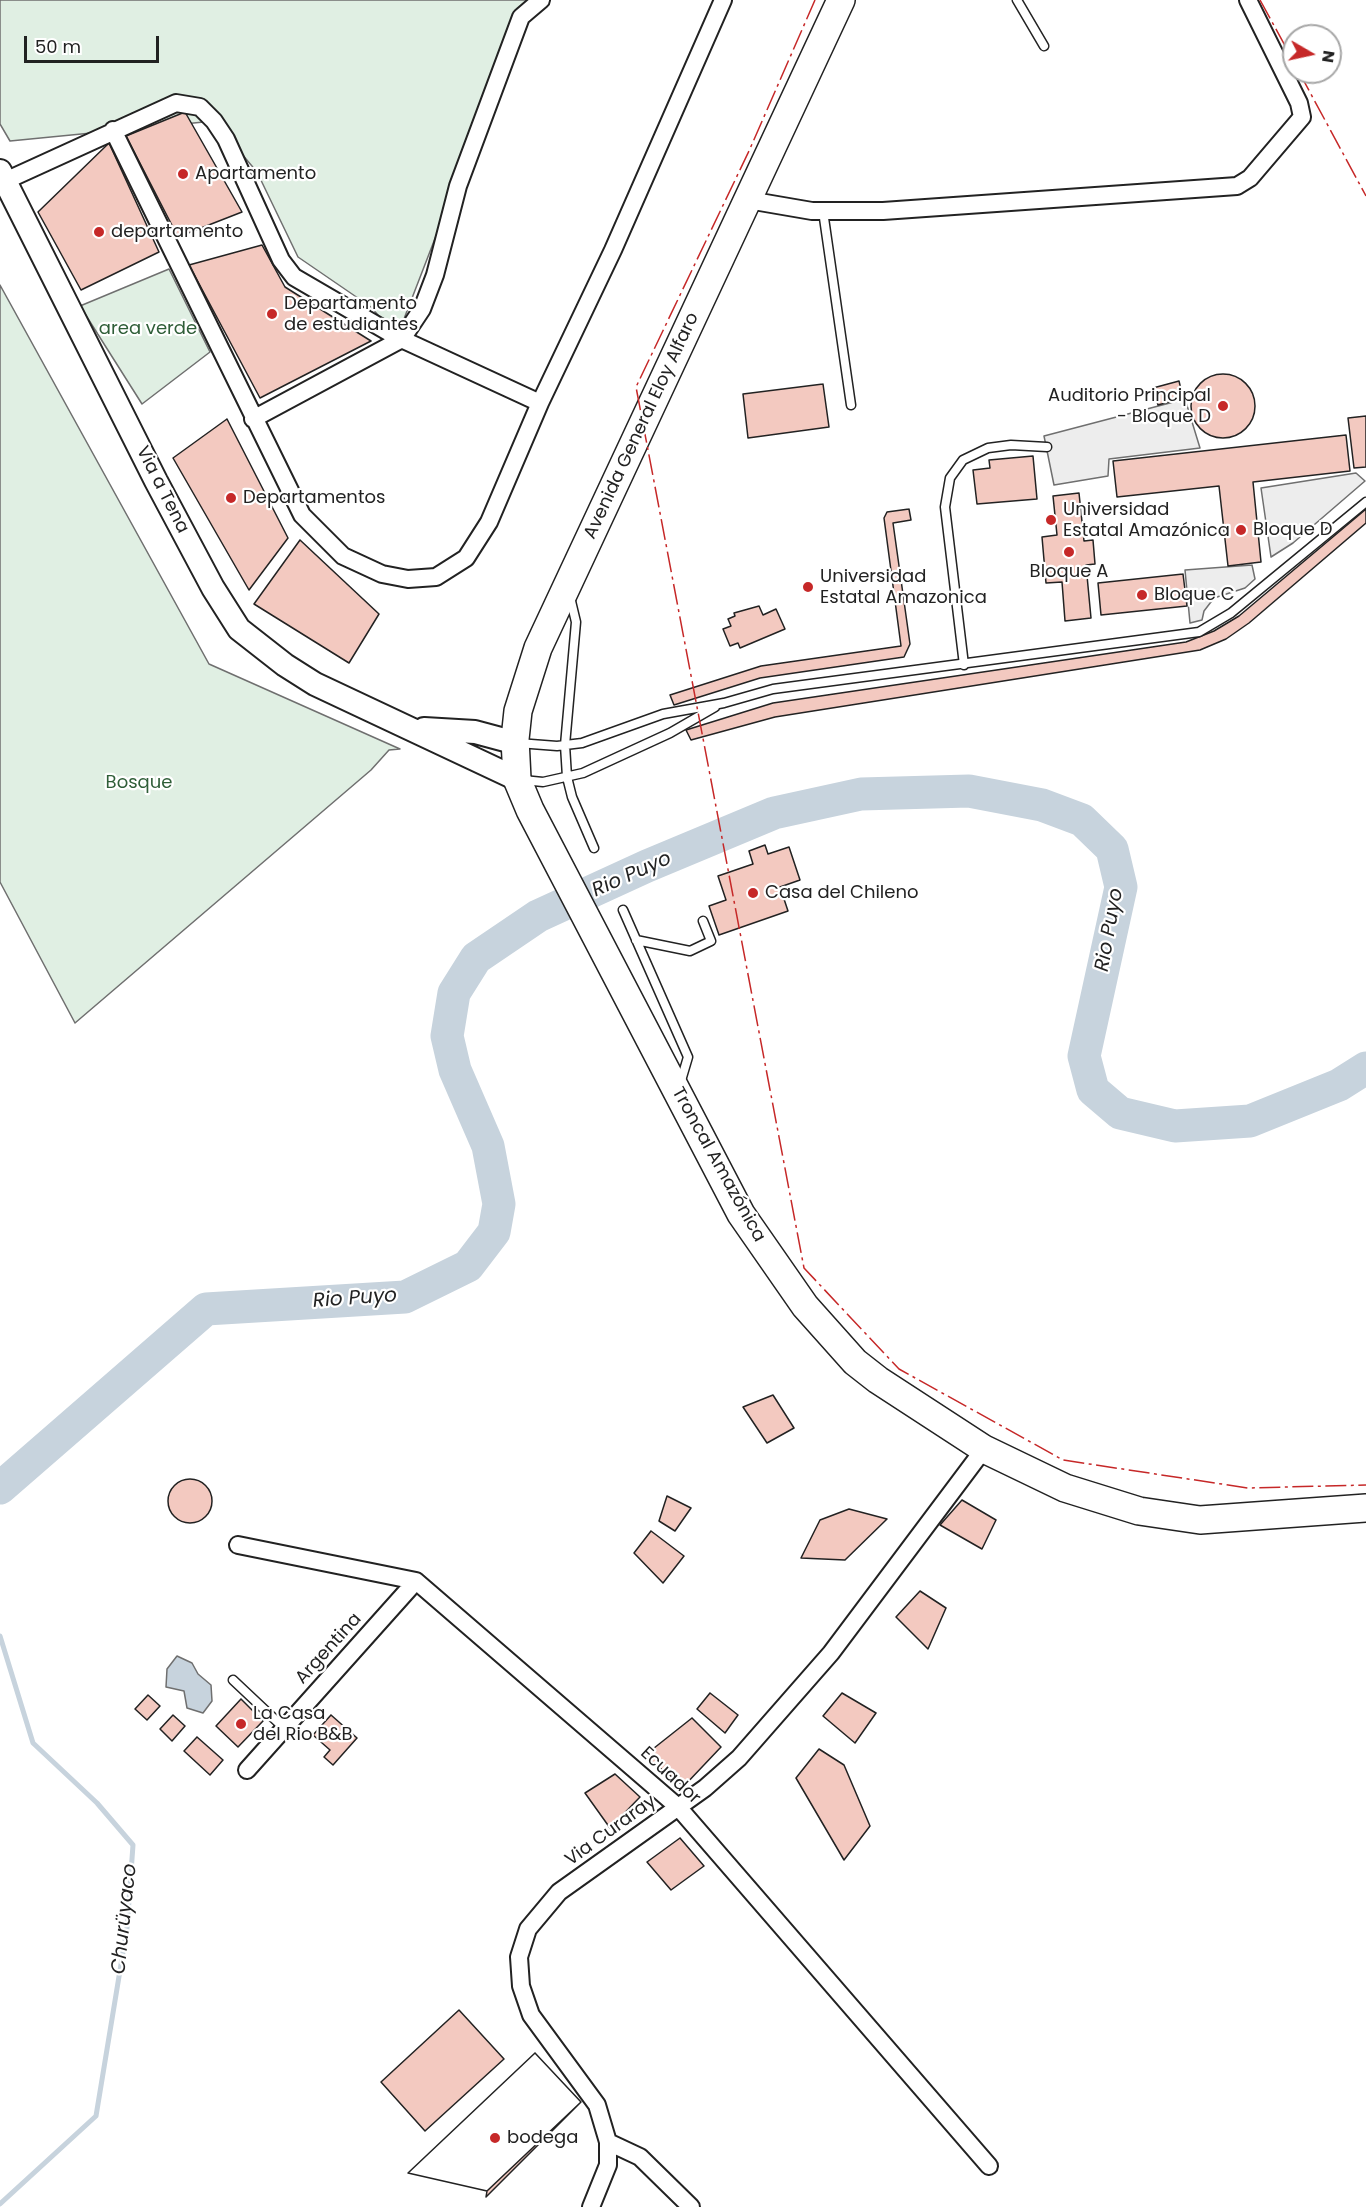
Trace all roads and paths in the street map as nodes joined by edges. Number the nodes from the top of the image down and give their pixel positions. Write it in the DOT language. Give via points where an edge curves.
graph roads {
  1 [pos="541,0"];
  2 [pos="723,0"];
  3 [pos="841,0"];
  4 [pos="1017,0"];
  5 [pos="1248,0"];
  6 [pos="1044,46"];
  7 [pos="113,130"];
  8 [pos="2,176"];
  9 [pos="748,200"];
  10 [pos="823,211"];
  11 [pos="402,339"];
  12 [pos="540,403"];
  13 [pos="850,405"];
  14 [pos="253,418"];
  15 [pos="1047,447"];
  16 [pos="1366,502"];
  17 [pos="567,585"];
  18 [pos="964,665"];
  19 [pos="724,703"];
  20 [pos="410,728"];
  21 [pos="516,743"];
  22 [pos="565,745"];
  23 [pos="567,777"];
  24 [pos="517,779"];
  25 [pos="594,848"];
  26 [pos="557,860"];
  27 [pos="623,910"];
  28 [pos="703,921"];
  29 [pos="636,939"];
  30 [pos="678,1092"];
  31 [pos="984,1449"];
  32 [pos="1366,1508"];
  33 [pos="238,1545"];
  34 [pos="416,1581"];
  35 [pos="233,1680"];
  36 [pos="284,1728"];
  37 [pos="247,1770"];
  38 [pos="678,1807"];
  39 [pos="608,2142"];
  40 [pos="989,2166"];
  41 [pos="591,2207"];
  42 [pos="691,2207"];
  1 -- 11 [label="street" via="522,17 458,186 435,275 422,309"];
  2 -- 12 [label="street" via="614,250"];
  3 -- 9 [label="highway, Avenida General Eloy Alfaro"];
  4 -- 6 [label="lane"];
  5 -- 10 [label="street" via="1299,103 1302,117 1250,178 1237,186 883,211"];
  7 -- 8 [label="street"];
  7 -- 11 [label="street" via="176,103 200,107 226,139 281,260 294,277"];
  7 -- 14 [label="street"];
  8 -- 20 [label="main road, Via a Tena" via="172,510 239,628 315,684"];
  9 -- 10 [label="street"];
  9 -- 17 [label="highway, Avenida General Eloy Alfaro"];
  10 -- 13 [label="lane"];
  11 -- 12 [label="street"];
  11 -- 14 [label="street"];
  12 -- 14 [label="street" via="489,522 466,558 436,577 408,579 382,574 342,556 302,514"];
  15 -- 18 [label="lane" via="988,448 963,460 950,478 945,507"];
  16 -- 18 [label="lane" via="1231,613 1199,632"];
  17 -- 21 [label="highway, Avenida General Eloy Alfaro" via="538,648 524,691"];
  17 -- 22 [label="lane" via="576,622"];
  18 -- 19 [label="lane" via="773,689"];
  19 -- 22 [label="lane" via="663,714 612,734"];
  19 -- 23 [label="lane" via="670,733"];
  20 -- 21 [label="main road, Via a Tena" via="475,732"];
  20 -- 24 [label="main road, Via a Tena"];
  21 -- 22 [label="lane"];
  21 -- 24 [label="highway, Avenida General Eloy Alfaro"];
  22 -- 23 [label="lane"];
  23 -- 24 [label="lane" via="543,782"];
  23 -- 25 [label="lane"];
  24 -- 26 [label="highway, Avenida General Eloy Alfaro"];
  26 -- 30 [label="highway, Troncal Amazónica"];
  27 -- 29 [label="lane"];
  28 -- 29 [label="lane" via="711,941 690,951"];
  29 -- 30 [label="lane" via="688,1058"];
  30 -- 31 [label="highway, Troncal Amazónica" via="755,1236 833,1340 878,1380"];
  31 -- 32 [label="highway, Troncal Amazónica" via="1065,1488 1139,1512 1200,1520"];
  31 -- 38 [label="street, Via Curaray" via="831,1653 739,1758"];
  33 -- 34 [label="street, Ecuador"];
  34 -- 36 [label="street, Argentina"];
  34 -- 38 [label="street, Ecuador"];
  35 -- 36 [label="lane"];
  36 -- 37 [label="street, Argentina"];
  38 -- 39 [label="street, Via Curaray" via="559,1892 528,1929 519,1957 521,1986 531,2015 597,2105"];
  38 -- 40 [label="street, Ecuador"];
  39 -- 41 [label="street, Via Curaray" via="608,2165"];
  39 -- 42 [label="street" via="639,2157"];
}
